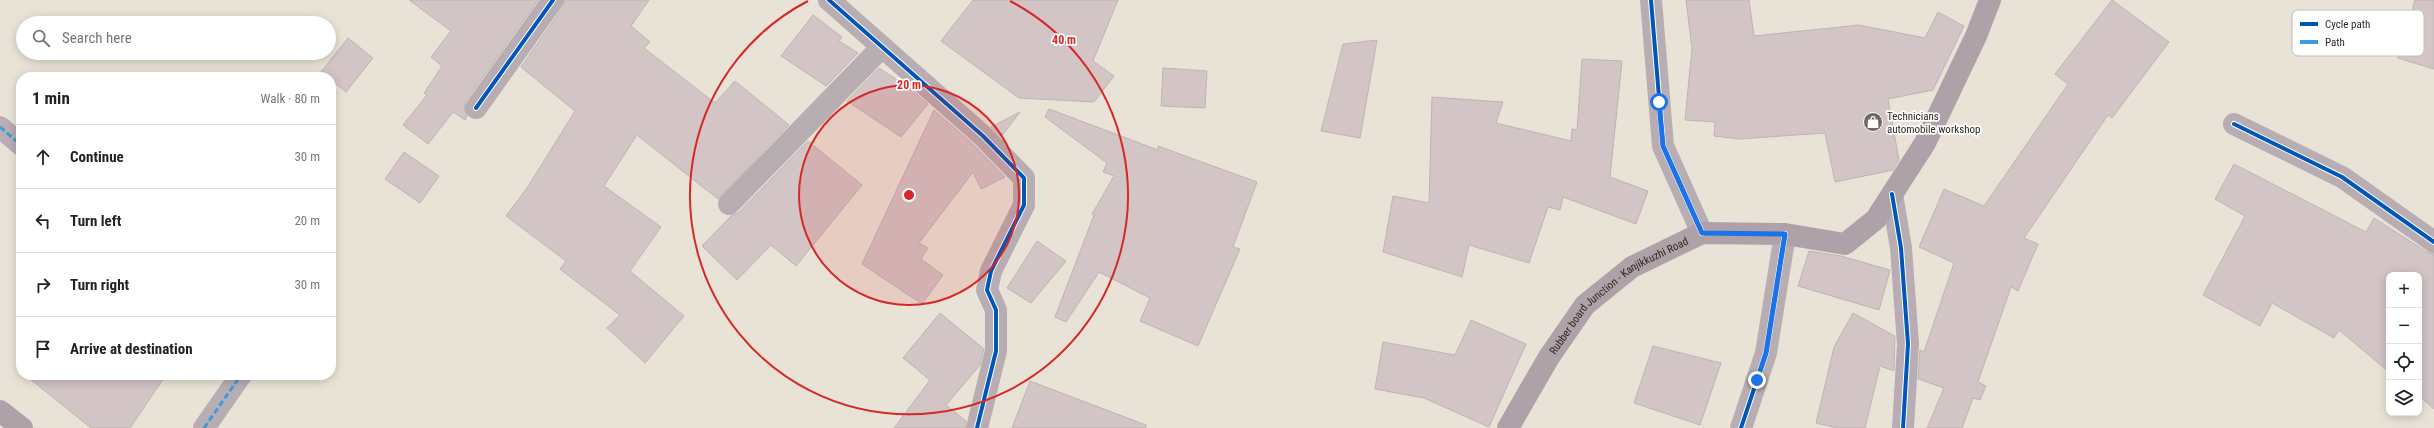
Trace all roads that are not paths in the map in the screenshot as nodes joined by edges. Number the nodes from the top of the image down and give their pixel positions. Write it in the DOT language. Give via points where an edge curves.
graph roads {
  1 [pos="553,0"];
  2 [pos="829,0"];
  3 [pos="1651,0"];
  4 [pos="1990,0"];
  5 [pos="882,47"];
  6 [pos="476,108"];
  7 [pos="2234,124"];
  8 [pos="0,127"];
  9 [pos="16,141"];
  10 [pos="1892,194"];
  11 [pos="730,204"];
  12 [pos="1702,233"];
  13 [pos="1785,234"];
  14 [pos="2434,242"];
  15 [pos="238,380"];
  16 [pos="0,411"];
  17 [pos="22,428"];
  18 [pos="204,428"];
  19 [pos="977,428"];
  20 [pos="1508,428"];
  21 [pos="1741,428"];
  22 [pos="1903,428"];
  1 -- 6 [label="street"];
  2 -- 5 [label="street"];
  3 -- 12 [label="street" via="1663,146"];
  4 -- 10 [label="main road, Rubber board Junction - Kanjikkuzhi Road" via="1976,36 1925,143"];
  5 -- 11 [label="street"];
  5 -- 19 [label="street" via="983,136 1024,178 1024,205 991,271 987,290 996,310 996,351"];
  7 -- 14 [label="street" via="2342,177"];
  8 -- 9 [label="street"];
  10 -- 13 [label="main road, Rubber board Junction - Kanjikkuzhi Road" via="1876,219 1845,244"];
  10 -- 22 [label="street" via="1901,248 1908,344"];
  12 -- 13 [label="main road, Rubber board Junction - Kanjikkuzhi Road"];
  12 -- 20 [label="main road, Rubber board Junction - Kanjikkuzhi Road" via="1632,267 1585,305 1549,357"];
  13 -- 21 [label="street" via="1766,353"];
  15 -- 18 [label="street"];
  16 -- 17 [label="main road"];
}
